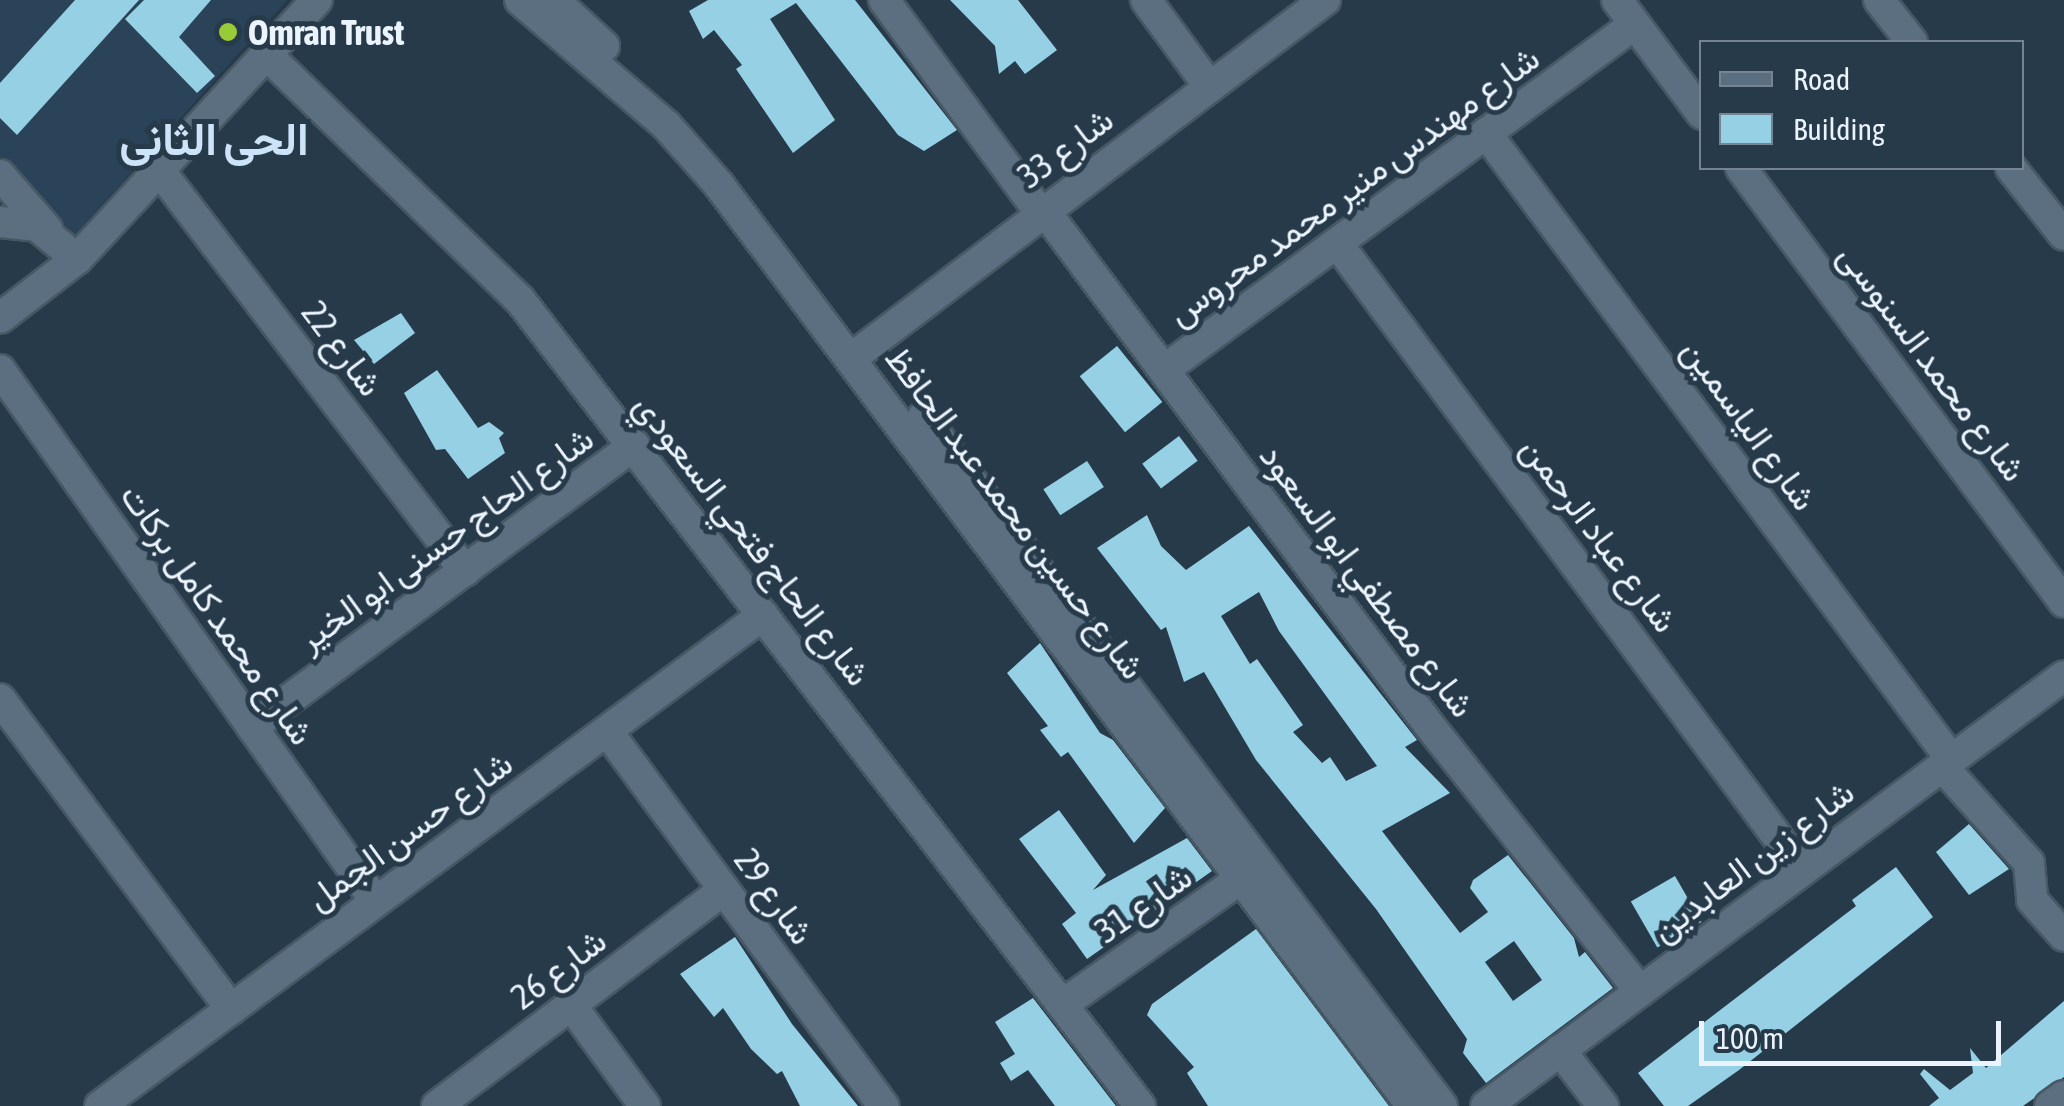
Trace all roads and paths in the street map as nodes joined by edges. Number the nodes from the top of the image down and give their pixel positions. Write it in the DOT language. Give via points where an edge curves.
graph roads {
  1 [pos="317,0"];
  2 [pos="520,0"];
  3 [pos="554,0"];
  4 [pos="884,0"];
  5 [pos="1146,0"];
  6 [pos="1325,0"];
  7 [pos="1879,0"];
  8 [pos="1626,12"];
  9 [pos="1910,40"];
  10 [pos="266,54"];
  11 [pos="1209,86"];
  12 [pos="1699,110"];
  13 [pos="1486,134"];
  14 [pos="1742,170"];
  15 [pos="2013,170"];
  16 [pos="160,171"];
  17 [pos="0,175"];
  18 [pos="1042,211"];
  19 [pos="0,222"];
  20 [pos="2064,235"];
  21 [pos="1337,243"];
  22 [pos="66,249"];
  23 [pos="0,318"];
  24 [pos="860,350"];
  25 [pos="0,370"];
  26 [pos="1164,370"];
  27 [pos="634,445"];
  28 [pos="465,571"];
  29 [pos="2064,602"];
  30 [pos="763,615"];
  31 [pos="2064,676"];
  32 [pos="0,699"];
  33 [pos="252,727"];
  34 [pos="607,731"];
  35 [pos="1947,763"];
  36 [pos="1253,870"];
  37 [pos="1802,870"];
  38 [pos="724,890"];
  39 [pos="376,902"];
  40 [pos="2064,936"];
  41 [pos="1639,990"];
  42 [pos="1066,1002"];
  43 [pos="572,1005"];
  44 [pos="231,1009"];
  45 [pos="1560,1050"];
  46 [pos="2064,1096"];
  47 [pos="103,1105"];
  48 [pos="437,1106"];
  49 [pos="645,1106"];
  50 [pos="883,1106"];
  51 [pos="1140,1106"];
  52 [pos="1412,1106"];
  53 [pos="1442,1106"];
  54 [pos="1486,1106"];
  55 [pos="1602,1106"];
  56 [pos="2050,1106"];
  1 -- 10 [label="street"];
  2 -- 24 [label="street, شارع حسين محمد عبد الحافظ" via="666,126"];
  3 -- 24 [label="street, شارع حسين محمد عبد الحافظ" via="717,154"];
  4 -- 18 [label="street, شارع مصطفي ابو السعود"];
  5 -- 11 [label="street"];
  6 -- 11 [label="street, شارع 33"];
  7 -- 9 [label="street"];
  8 -- 12 [label="street"];
  8 -- 13 [label="street, شارع مهندس منير محمد محروس"];
  10 -- 16 [label="street"];
  10 -- 27 [label="street, شارع الحاج فتحي السعودي" via="520,300"];
  11 -- 18 [label="street, شارع 33"];
  13 -- 21 [label="street, شارع مهندس منير محمد محروس"];
  13 -- 35 [label="street, شارع الياسمين"];
  14 -- 29 [label="street, شارع محمد السنوسى"];
  15 -- 20 [label="street"];
  16 -- 22 [label="street"];
  16 -- 28 [label="street, شارع 22"];
  17 -- 22 [label="street"];
  18 -- 24 [label="street, شارع 33"];
  18 -- 26 [label="street, شارع مصطفي ابو السعود"];
  19 -- 22 [label="street" via="37,226"];
  21 -- 26 [label="street, شارع مهندس منير محمد محروس"];
  21 -- 37 [label="street, شارع عباد الرحمن"];
  22 -- 23 [label="street"];
  24 -- 36 [label="street, شارع حسين محمد عبد الحافظ"];
  25 -- 33 [label="street, شارع محمد كامل بركات"];
  26 -- 41 [label="street, شارع مصطفي ابو السعود" via="1429,725"];
  27 -- 28 [label="street, شارع الحاج حسنى ابو الخير"];
  27 -- 30 [label="street, شارع الحاج فتحي السعودي"];
  28 -- 33 [label="street, شارع الحاج حسنى ابو الخير"];
  30 -- 34 [label="street, شارع حسن الجمل"];
  30 -- 42 [label="street, شارع الحاج فتحي السعودي"];
  31 -- 35 [label="street, شارع زين العابدين"];
  32 -- 44 [label="street"];
  33 -- 39 [label="street, شارع محمد كامل بركات"];
  34 -- 38 [label="street, شارع 29"];
  34 -- 39 [label="street, شارع حسن الجمل"];
  35 -- 37 [label="street, شارع زين العابدين"];
  35 -- 40 [label="street, شارع الياسمين" via="2029,863 2032,900"];
  36 -- 42 [label="street, شارع 31"];
  36 -- 52 [label="street, شارع حسين محمد عبد الحافظ"];
  36 -- 53 [label="street, شارع حسين محمد عبد الحافظ"];
  37 -- 41 [label="street, شارع زين العابدين"];
  38 -- 43 [label="street, شارع 26"];
  38 -- 50 [label="street, شارع 29"];
  39 -- 44 [label="street, شارع حسن الجمل"];
  41 -- 45 [label="street, شارع زين العابدين"];
  42 -- 51 [label="street, شارع الحاج فتحي السعودي"];
  43 -- 48 [label="street, شارع 26"];
  43 -- 49 [label="street"];
  44 -- 47 [label="street, شارع حسن الجمل"];
  45 -- 54 [label="street, شارع زين العابدين"];
  45 -- 55 [label="street"];
  46 -- 56 [label="street"];
}
